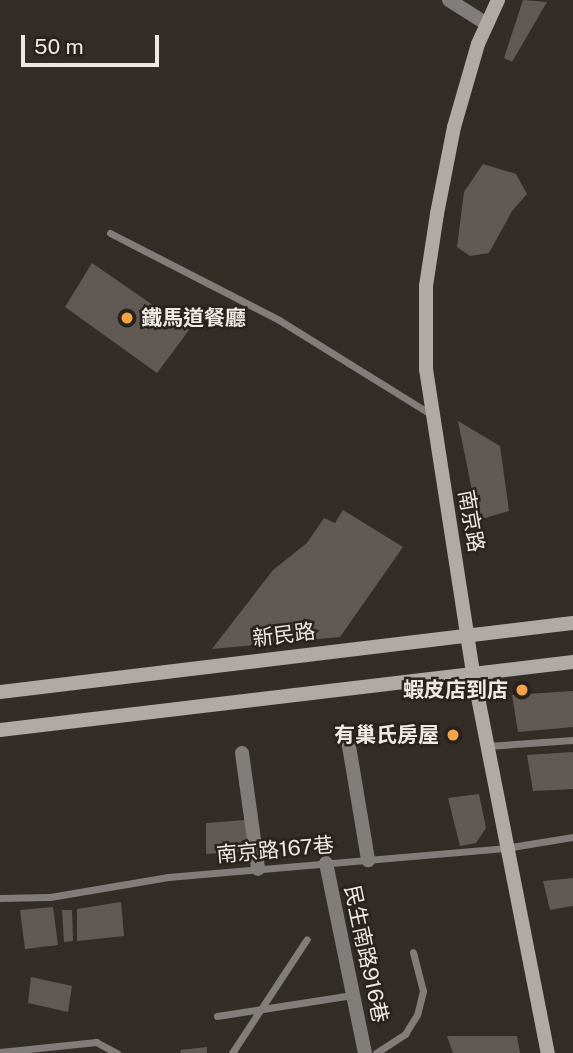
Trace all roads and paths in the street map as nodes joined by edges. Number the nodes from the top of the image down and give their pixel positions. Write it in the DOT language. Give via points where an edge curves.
graph roads {
  1 [pos="449,0"];
  2 [pos="498,0"];
  3 [pos="487,24"];
  4 [pos="110,233"];
  5 [pos="435,417"];
  6 [pos="573,623"];
  7 [pos="467,634"];
  8 [pos="573,662"];
  9 [pos="473,672"];
  10 [pos="0,692"];
  11 [pos="0,730"];
  12 [pos="348,740"];
  13 [pos="573,740"];
  14 [pos="487,746"];
  15 [pos="242,753"];
  16 [pos="573,837"];
  17 [pos="505,848"];
  18 [pos="368,860"];
  19 [pos="326,863"];
  20 [pos="258,869"];
  21 [pos="0,898"];
  22 [pos="307,939"];
  23 [pos="412,952"];
  24 [pos="353,995"];
  25 [pos="263,1009"];
  26 [pos="217,1016"];
  27 [pos="49,1050"];
  28 [pos="0,1052"];
  29 [pos="117,1053"];
  30 [pos="232,1053"];
  31 [pos="365,1053"];
  32 [pos="376,1053"];
  33 [pos="548,1053"];
  1 -- 3 [label="street"];
  2 -- 3 [label="street, 南京路"];
  3 -- 5 [label="street, 南京路" via="454,127 426,286 426,369"];
  4 -- 5 [label="lane" via="279,320"];
  5 -- 7 [label="street, 南京路"];
  6 -- 7 [label="street, 新民路"];
  7 -- 9 [label="street, 南京路"];
  7 -- 10 [label="street, 新民路"];
  8 -- 9 [label="street"];
  9 -- 11 [label="street"];
  9 -- 14 [label="street, 南京路"];
  12 -- 18 [label="street"];
  13 -- 14 [label="lane"];
  14 -- 17 [label="street, 南京路"];
  15 -- 20 [label="street"];
  16 -- 17 [label="lane, 南京路167巷"];
  17 -- 18 [label="lane, 南京路167巷"];
  17 -- 33 [label="street, 南京路"];
  18 -- 19 [label="lane, 南京路167巷"];
  19 -- 20 [label="lane, 南京路167巷"];
  19 -- 24 [label="street, 民生南路916巷"];
  20 -- 21 [label="lane, 南京路167巷" via="168,877 50,897"];
  22 -- 25 [label="lane"];
  23 -- 32 [label="lane, 民生南路916巷" via="423,991 417,1015 405,1034"];
  24 -- 25 [label="lane"];
  24 -- 31 [label="street, 民生南路916巷"];
  25 -- 26 [label="lane"];
  25 -- 30 [label="lane"];
  27 -- 28 [label="lane"];
  27 -- 29 [label="lane" via="96,1042"];
}
